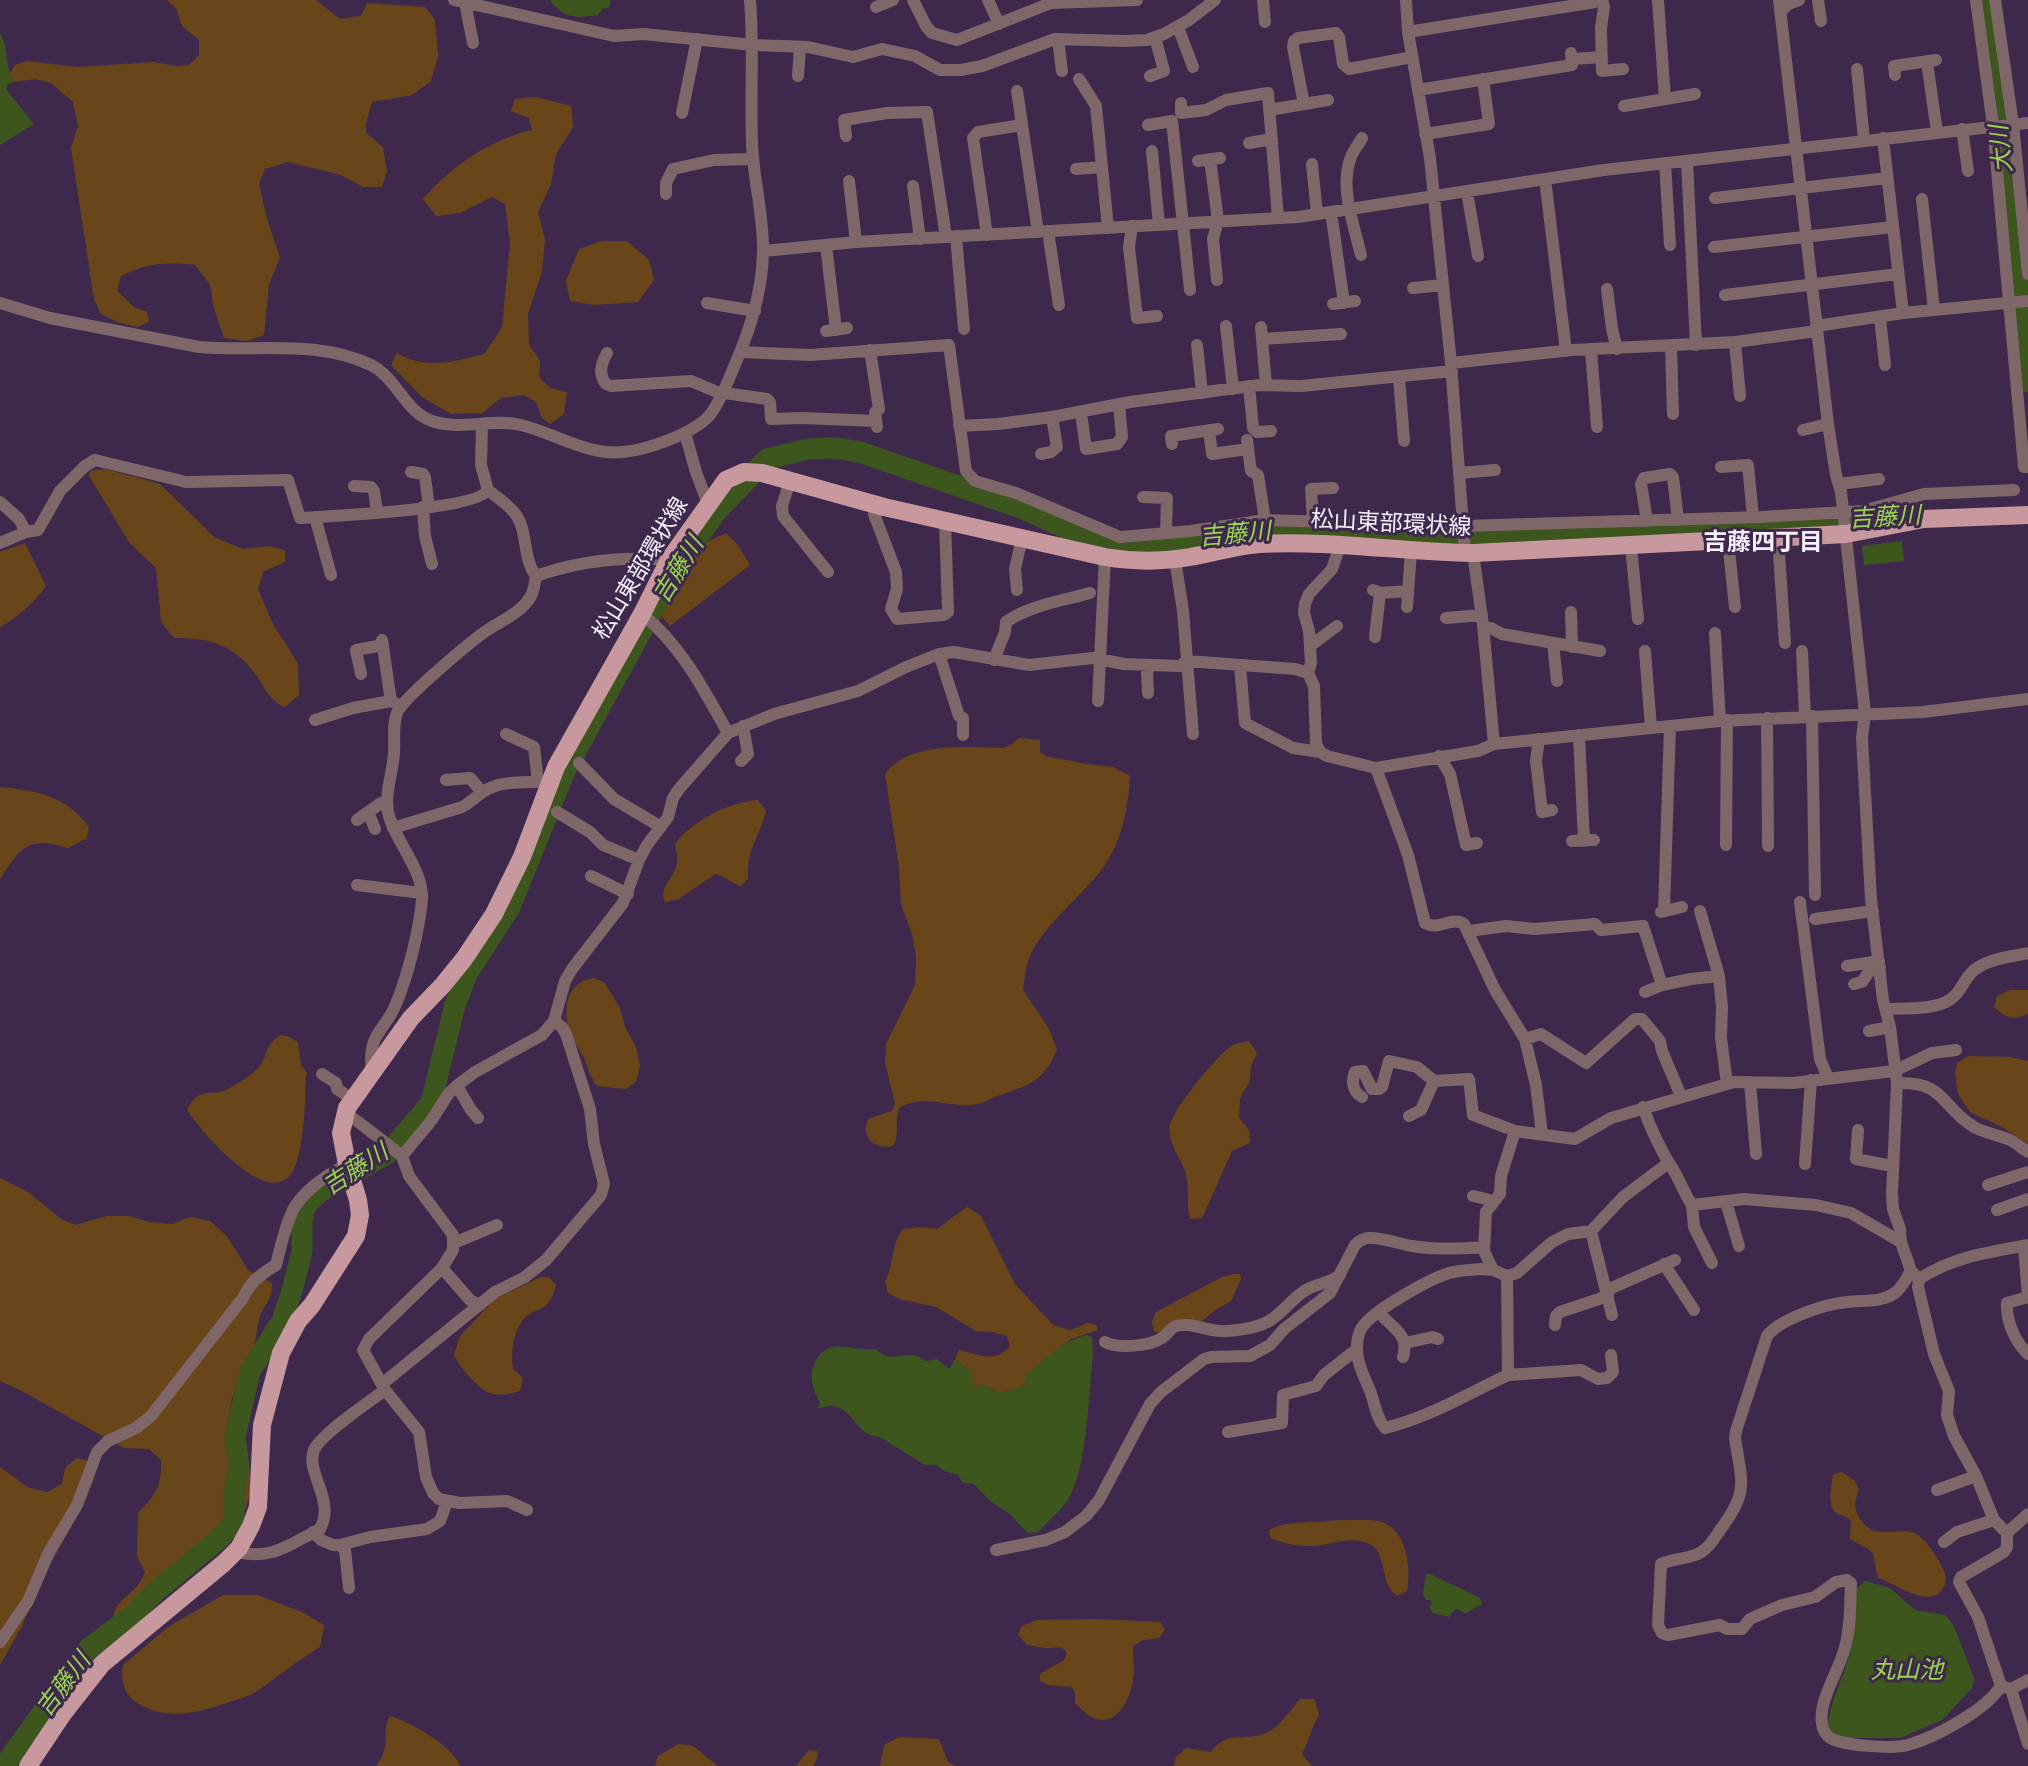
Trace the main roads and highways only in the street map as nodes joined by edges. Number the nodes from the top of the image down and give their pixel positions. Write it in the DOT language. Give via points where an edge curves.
graph roads {
  1 [pos="2028,515"];
  2 [pos="28,1766"];
  1 -- 2 [label="main road, 松山東部環状線" via="1845,523 1778,538 1631,546 1468,552 1256,544 1140,562 875,505 753,472 726,480 669,560 647,619 544,782 522,858 494,914 349,1105 341,1133 360,1215 356,1236 281,1353 262,1425 258,1507 251,1527 235,1552 102,1664"];
}
